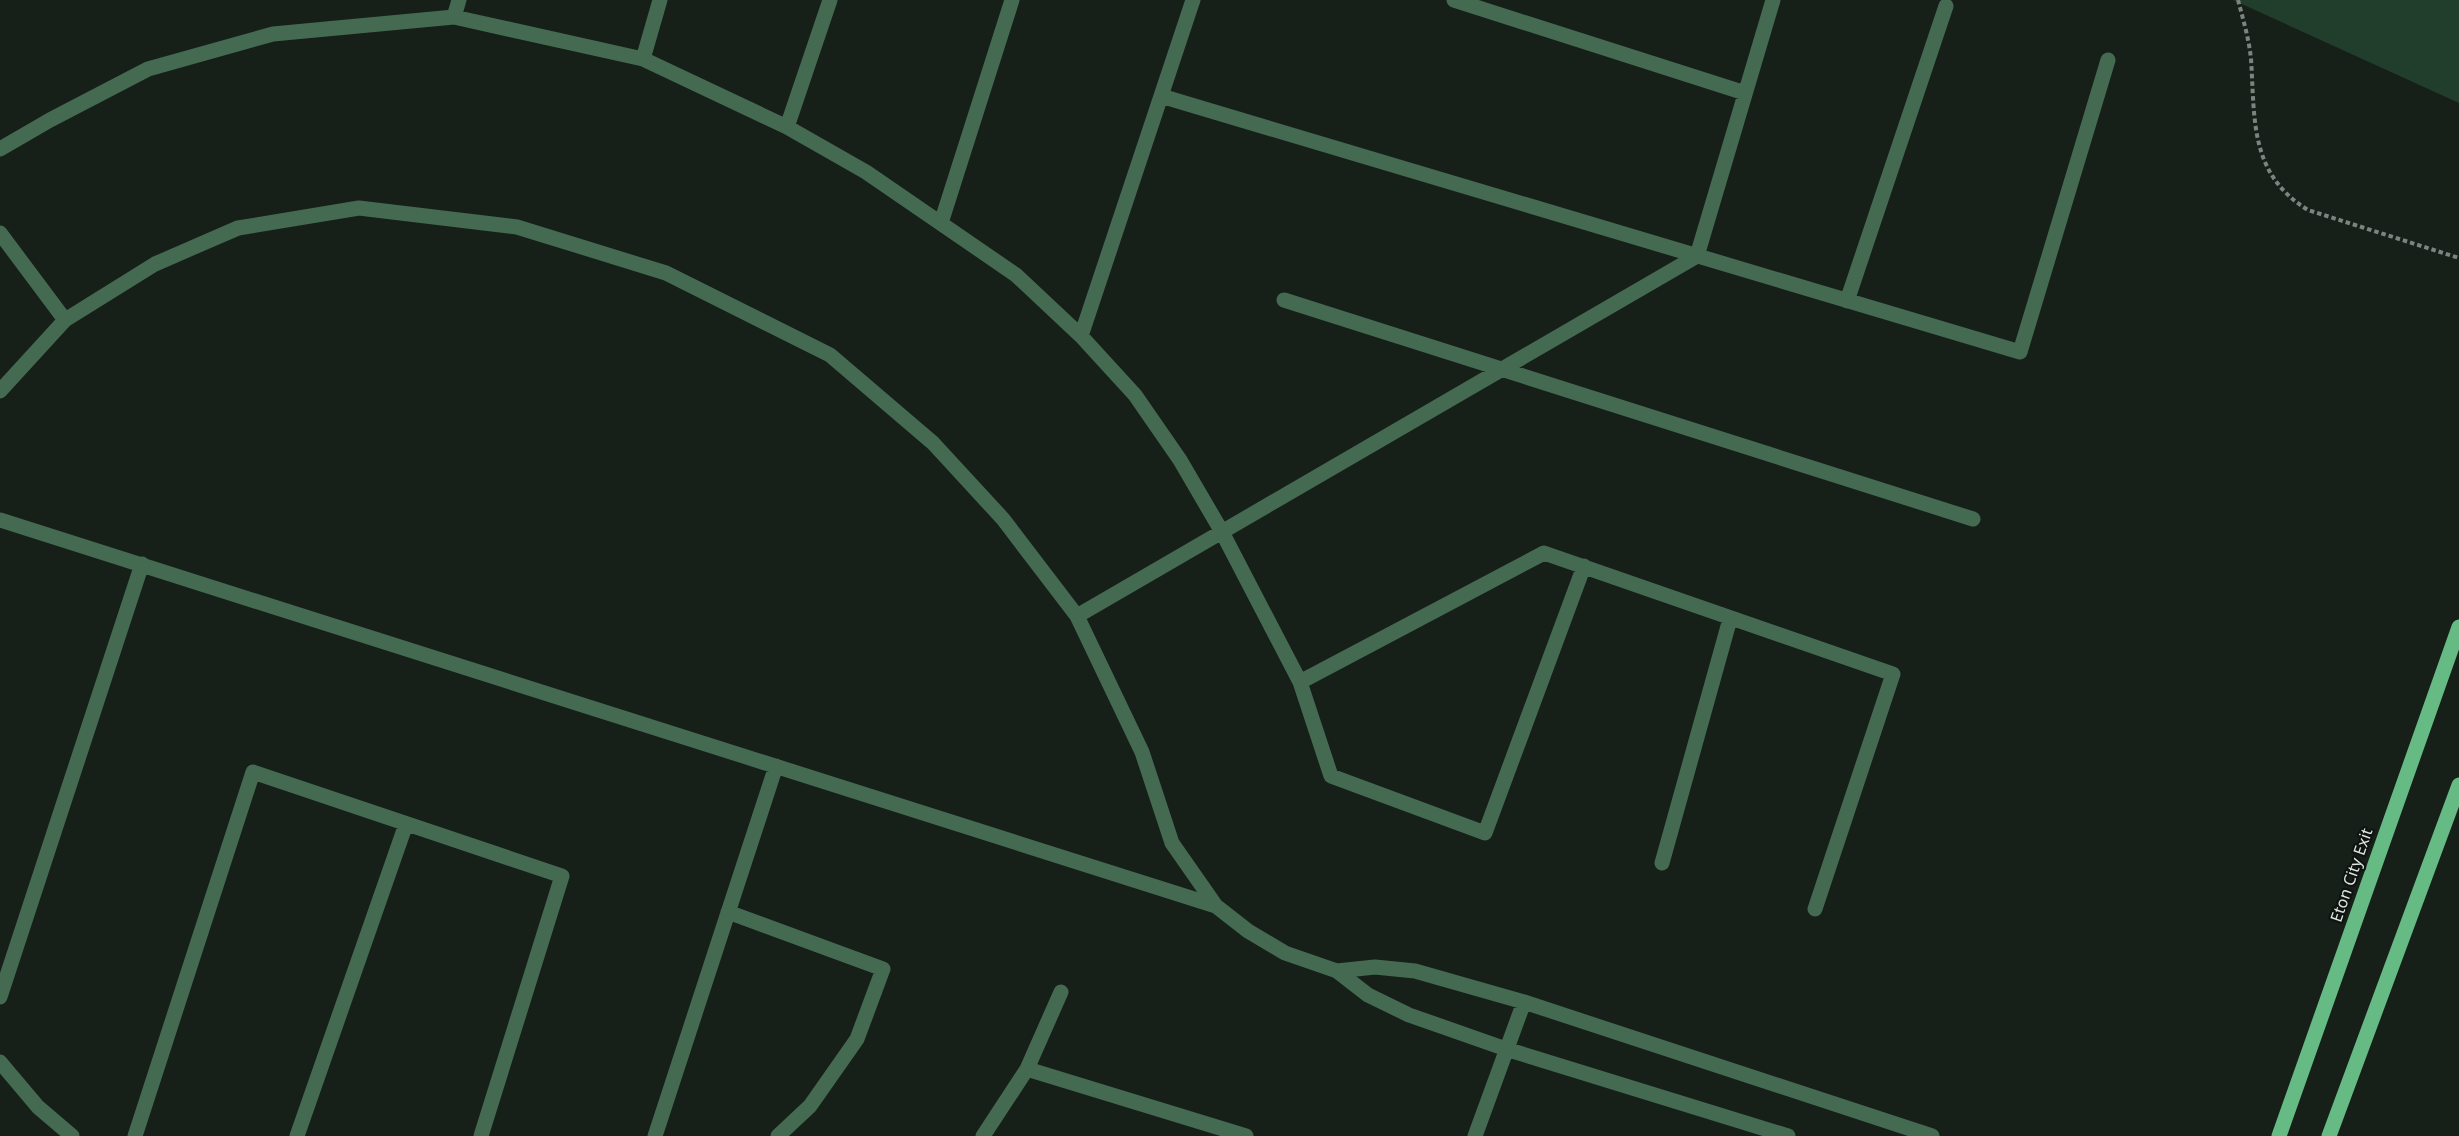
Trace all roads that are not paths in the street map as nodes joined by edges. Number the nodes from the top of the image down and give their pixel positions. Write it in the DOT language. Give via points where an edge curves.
graph roads {
  1 [pos="459,0"];
  2 [pos="660,0"];
  3 [pos="830,0"];
  4 [pos="1012,0"];
  5 [pos="1193,0"];
  6 [pos="1454,0"];
  7 [pos="1773,0"];
  8 [pos="1946,6"];
  9 [pos="454,17"];
  10 [pos="643,59"];
  11 [pos="2108,60"];
  12 [pos="1745,93"];
  13 [pos="1161,96"];
  14 [pos="787,127"];
  15 [pos="0,149"];
  16 [pos="941,223"];
  17 [pos="0,232"];
  18 [pos="1697,256"];
  19 [pos="1284,300"];
  20 [pos="1847,301"];
  21 [pos="65,320"];
  22 [pos="1081,336"];
  23 [pos="1502,369"];
  24 [pos="0,391"];
  25 [pos="1972,519"];
  26 [pos="0,520"];
  27 [pos="1222,532"];
  28 [pos="142,564"];
  29 [pos="1584,566"];
  30 [pos="1077,616"];
  31 [pos="1730,619"];
  32 [pos="2459,627"];
  33 [pos="1300,682"];
  34 [pos="776,766"];
  35 [pos="2459,785"];
  36 [pos="405,824"];
  37 [pos="1662,863"];
  38 [pos="1216,906"];
  39 [pos="1815,909"];
  40 [pos="728,912"];
  41 [pos="1337,971"];
  42 [pos="1061,992"];
  43 [pos="0,996"];
  44 [pos="1524,1002"];
  45 [pos="1506,1049"];
  46 [pos="0,1062"];
  47 [pos="1027,1069"];
  48 [pos="72,1136"];
  49 [pos="135,1136"];
  50 [pos="297,1136"];
  51 [pos="482,1136"];
  52 [pos="655,1136"];
  53 [pos="778,1136"];
  54 [pos="983,1136"];
  55 [pos="1246,1136"];
  56 [pos="1475,1136"];
  57 [pos="1788,1136"];
  58 [pos="1932,1136"];
  59 [pos="2279,1136"];
  60 [pos="2329,1136"];
  1 -- 9 [label="street"];
  2 -- 10 [label="street"];
  3 -- 14 [label="street"];
  4 -- 16 [label="street"];
  5 -- 13 [label="street"];
  6 -- 12 [label="street"];
  7 -- 12 [label="street"];
  8 -- 20 [label="street"];
  9 -- 10 [label="street"];
  9 -- 15 [label="street" via="273,34 148,69"];
  10 -- 14 [label="street"];
  11 -- 20 [label="street" via="2020,352"];
  12 -- 18 [label="street"];
  13 -- 18 [label="street"];
  13 -- 22 [label="street"];
  14 -- 16 [label="street" via="866,172"];
  16 -- 22 [label="street" via="1016,275"];
  17 -- 21 [label="street"];
  18 -- 20 [label="street"];
  18 -- 23 [label="street"];
  19 -- 23 [label="street"];
  21 -- 24 [label="street"];
  21 -- 30 [label="street" via="155,264 238,228 359,207 517,227 666,273 830,355 933,442 1003,519"];
  22 -- 27 [label="street" via="1135,395 1180,459"];
  23 -- 25 [label="street"];
  23 -- 27 [label="street"];
  26 -- 28 [label="street"];
  27 -- 30 [label="street"];
  27 -- 33 [label="street"];
  28 -- 34 [label="street"];
  28 -- 43 [label="street"];
  29 -- 31 [label="street"];
  29 -- 33 [label="street" via="1544,552"];
  29 -- 33 [label="street" via="1485,833 1331,776"];
  30 -- 38 [label="street" via="1142,752 1172,843"];
  31 -- 37 [label="street"];
  31 -- 39 [label="street" via="1893,674"];
  32 -- 59 [label="main road, Eton City Exit"];
  34 -- 38 [label="street"];
  34 -- 40 [label="street"];
  35 -- 60 [label="main road"];
  36 -- 49 [label="street" via="253,772"];
  36 -- 50 [label="street"];
  36 -- 51 [label="street" via="562,876"];
  38 -- 41 [label="street" via="1286,953"];
  40 -- 52 [label="street"];
  40 -- 53 [label="street" via="883,969 857,1039 810,1106"];
  41 -- 44 [label="street" via="1375,967 1415,971"];
  41 -- 45 [label="street" via="1368,995 1409,1015"];
  42 -- 47 [label="street"];
  44 -- 45 [label="street"];
  44 -- 58 [label="street"];
  45 -- 56 [label="street"];
  45 -- 57 [label="street"];
  46 -- 48 [label="street" via="38,1107"];
  47 -- 54 [label="street"];
  47 -- 55 [label="street"];
}
